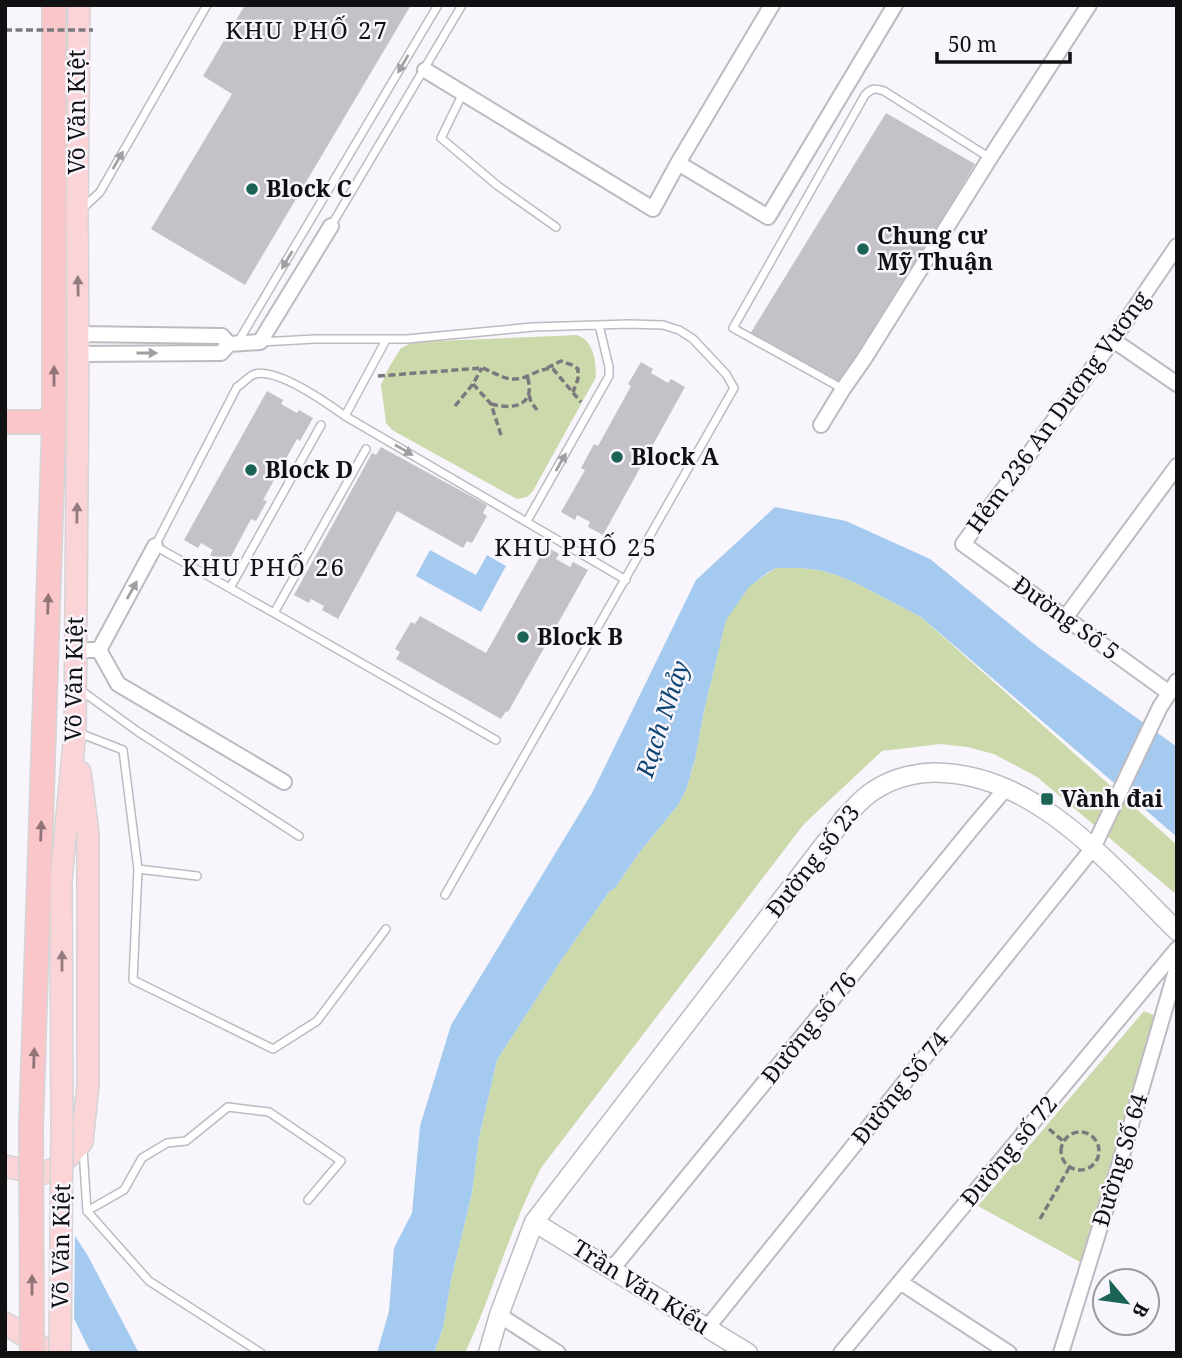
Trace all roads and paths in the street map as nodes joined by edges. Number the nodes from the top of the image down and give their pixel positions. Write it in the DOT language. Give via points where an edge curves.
graph roads {
  1 [pos="54,5"];
  2 [pos="79,5"];
  3 [pos="207,5"];
  4 [pos="438,5"];
  5 [pos="462,5"];
  6 [pos="772,5"];
  7 [pos="895,5"];
  8 [pos="1089,5"];
  9 [pos="5,30"];
  10 [pos="93,30"];
  11 [pos="425,69"];
  12 [pos="463,93"];
  13 [pos="990,158"];
  14 [pos="678,163"];
  15 [pos="77,214"];
  16 [pos="331,226"];
  17 [pos="556,226"];
  18 [pos="1177,246"];
  19 [pos="599,325"];
  20 [pos="116,334"];
  21 [pos="386,340"];
  22 [pos="1113,340"];
  23 [pos="260,342"];
  24 [pos="78,344"];
  25 [pos="233,344"];
  26 [pos="116,354"];
  27 [pos="482,368"];
  28 [pos="547,368"];
  29 [pos="527,376"];
  30 [pos="366,377"];
  31 [pos="473,384"];
  32 [pos="1177,384"];
  33 [pos="843,388"];
  34 [pos="573,392"];
  35 [pos="529,395"];
  36 [pos="491,404"];
  37 [pos="455,405"];
  38 [pos="537,410"];
  39 [pos="589,411"];
  40 [pos="345,416"];
  41 [pos="5,422"];
  42 [pos="54,422"];
  43 [pos="321,425"];
  44 [pos="821,425"];
  45 [pos="501,435"];
  46 [pos="366,449"];
  47 [pos="1177,466"];
  48 [pos="527,521"];
  49 [pos="963,544"];
  50 [pos="155,546"];
  51 [pos="626,580"];
  52 [pos="230,588"];
  53 [pos="274,613"];
  54 [pos="1065,618"];
  55 [pos="75,650"];
  56 [pos="99,650"];
  57 [pos="75,687"];
  58 [pos="1174,691"];
  59 [pos="75,732"];
  60 [pos="496,740"];
  61 [pos="284,782"];
  62 [pos="1007,788"];
  63 [pos="299,836"];
  64 [pos="1093,848"];
  65 [pos="138,869"];
  66 [pos="197,876"];
  67 [pos="445,895"];
  68 [pos="386,929"];
  69 [pos="1177,931"];
  70 [pos="1177,949"];
  71 [pos="1177,967"];
  72 [pos="1036,1119"];
  73 [pos="1063,1141"];
  74 [pos="82,1142"];
  75 [pos="5,1166"];
  76 [pos="1069,1168"];
  77 [pos="308,1200"];
  78 [pos="88,1210"];
  79 [pos="1040,1219"];
  80 [pos="534,1222"];
  81 [pos="612,1269"];
  82 [pos="900,1282"];
  83 [pos="499,1315"];
  84 [pos="5,1323"];
  85 [pos="707,1328"];
  86 [pos="32,1353"];
  87 [pos="51,1353"];
  88 [pos="60,1353"];
  89 [pos="261,1353"];
  90 [pos="488,1353"];
  91 [pos="558,1353"];
  92 [pos="748,1353"];
  93 [pos="841,1353"];
  94 [pos="1009,1353"];
  95 [pos="1061,1353"];
  42 -- 1 [label="highway, Võ Văn Kiệt, one-way"];
  2 -- 15 [label="main road, Võ Văn Kiệt"];
  15 -- 3 [label="lane, one-way" via="100,192"];
  4 -- 25 [label="lane, one-way"];
  5 -- 11 [label="lane"];
  6 -- 14 [label="street"];
  7 -- 14 [label="street" via="768,217"];
  8 -- 13 [label="street"];
  9 -- 10 [label="path, bridge"];
  11 -- 12 [label="street"];
  11 -- 16 [label="lane"];
  12 -- 14 [label="street" via="653,209"];
  12 -- 17 [label="lane" via="441,138"];
  13 -- 33 [label="street"];
  13 -- 33 [label="lane" via="884,91 877,88 865,94 733,328"];
  24 -- 15 [label="main road, Võ Văn Kiệt, one-way"];
  16 -- 23 [label="street"];
  18 -- 22 [label="street, Hẻm 236 An Dương Vương"];
  19 -- 21 [label="lane"];
  19 -- 39 [label="lane" via="609,376"];
  19 -- 51 [label="lane" via="663,325 679,330 706,351 734,388"];
  20 -- 24 [label="street"];
  20 -- 25 [label="street" via="222,336"];
  20 -- 26 [label="street"];
  21 -- 23 [label="lane"];
  21 -- 30 [label="lane"];
  22 -- 32 [label="street"];
  22 -- 49 [label="street, Hẻm 236 An Dương Vương"];
  23 -- 25 [label="street"];
  24 -- 26 [label="street"];
  55 -- 24 [label="main road, Võ Văn Kiệt, one-way"];
  26 -- 25 [label="street, one-way" via="220,353"];
  27 -- 29 [label="path" via="507,379"];
  27 -- 30 [label="path"];
  27 -- 31 [label="path"];
  28 -- 29 [label="path"];
  28 -- 34 [label="path"];
  28 -- 34 [label="path" via="562,361 578,369"];
  29 -- 35 [label="path"];
  30 -- 40 [label="lane"];
  31 -- 36 [label="path"];
  31 -- 37 [label="path"];
  33 -- 44 [label="street"];
  34 -- 39 [label="path"];
  35 -- 36 [label="path" via="515,407"];
  35 -- 38 [label="path"];
  36 -- 45 [label="path"];
  48 -- 39 [label="lane, one-way"];
  40 -- 48 [label="lane, one-way"];
  40 -- 50 [label="lane" via="306,390 272,375 255,374 237,387"];
  41 -- 42 [label="highway"];
  86 -- 42 [label="highway, Võ Văn Kiệt, one-way, bridge" via="31,1127"];
  43 -- 52 [label="lane"];
  46 -- 53 [label="lane"];
  47 -- 54 [label="street"];
  48 -- 51 [label="lane"];
  49 -- 54 [label="street, Đường Số 5"];
  50 -- 52 [label="lane"];
  56 -- 50 [label="street, one-way"];
  51 -- 67 [label="lane"];
  52 -- 53 [label="lane"];
  53 -- 60 [label="lane"];
  54 -- 58 [label="street, Đường Số 5"];
  55 -- 56 [label="street"];
  55 -- 57 [label="main road, Võ Văn Kiệt"];
  56 -- 61 [label="street" via="118,684"];
  57 -- 59 [label="main road, Võ Văn Kiệt"];
  57 -- 63 [label="lane"];
  58 -- 64 [label="street, Đường Số 74" via="1160,708"];
  59 -- 65 [label="lane" via="123,751"];
  59 -- 74 [label="main road" via="88,834 88,1086"];
  88 -- 59 [label="main road, Võ Văn Kiệt, one-way, bridge" via="61,880"];
  62 -- 64 [label="street, Đường số 23" via="1036,803"];
  62 -- 80 [label="street, Đường số 23" via="982,779 930,772 884,784 861,800"];
  62 -- 81 [label="street, Đường số 76"];
  64 -- 69 [label="street, Đường số 23"];
  64 -- 85 [label="street, Đường Số 74"];
  65 -- 66 [label="lane"];
  65 -- 68 [label="lane" via="133,980 273,1049 317,1021"];
  70 -- 72 [label="street, Đường số 72"];
  71 -- 95 [label="street, Đường Số 64"];
  72 -- 73 [label="path"];
  72 -- 82 [label="street, Đường số 72"];
  73 -- 76 [label="path" via="1062,1158"];
  73 -- 76 [label="path" via="1081,1132 1093,1137 1099,1149 1092,1166 1081,1171"];
  74 -- 75 [label="main road" via="59,1167 41,1174"];
  74 -- 78 [label="lane"];
  76 -- 79 [label="path"];
  77 -- 78 [label="lane" via="341,1161 269,1112 228,1107 186,1141 167,1143 142,1158 124,1190"];
  78 -- 89 [label="lane" via="149,1281"];
  80 -- 81 [label="street, Trần Văn Kiểu"];
  80 -- 83 [label="street, Đường số 23"];
  81 -- 85 [label="street, Trần Văn Kiểu"];
  82 -- 93 [label="street, Đường số 72"];
  82 -- 94 [label="street"];
  83 -- 90 [label="street, Đường số 23"];
  83 -- 91 [label="street"];
  84 -- 87 [label="main road"];
  85 -- 92 [label="street, Trần Văn Kiểu"];
}
